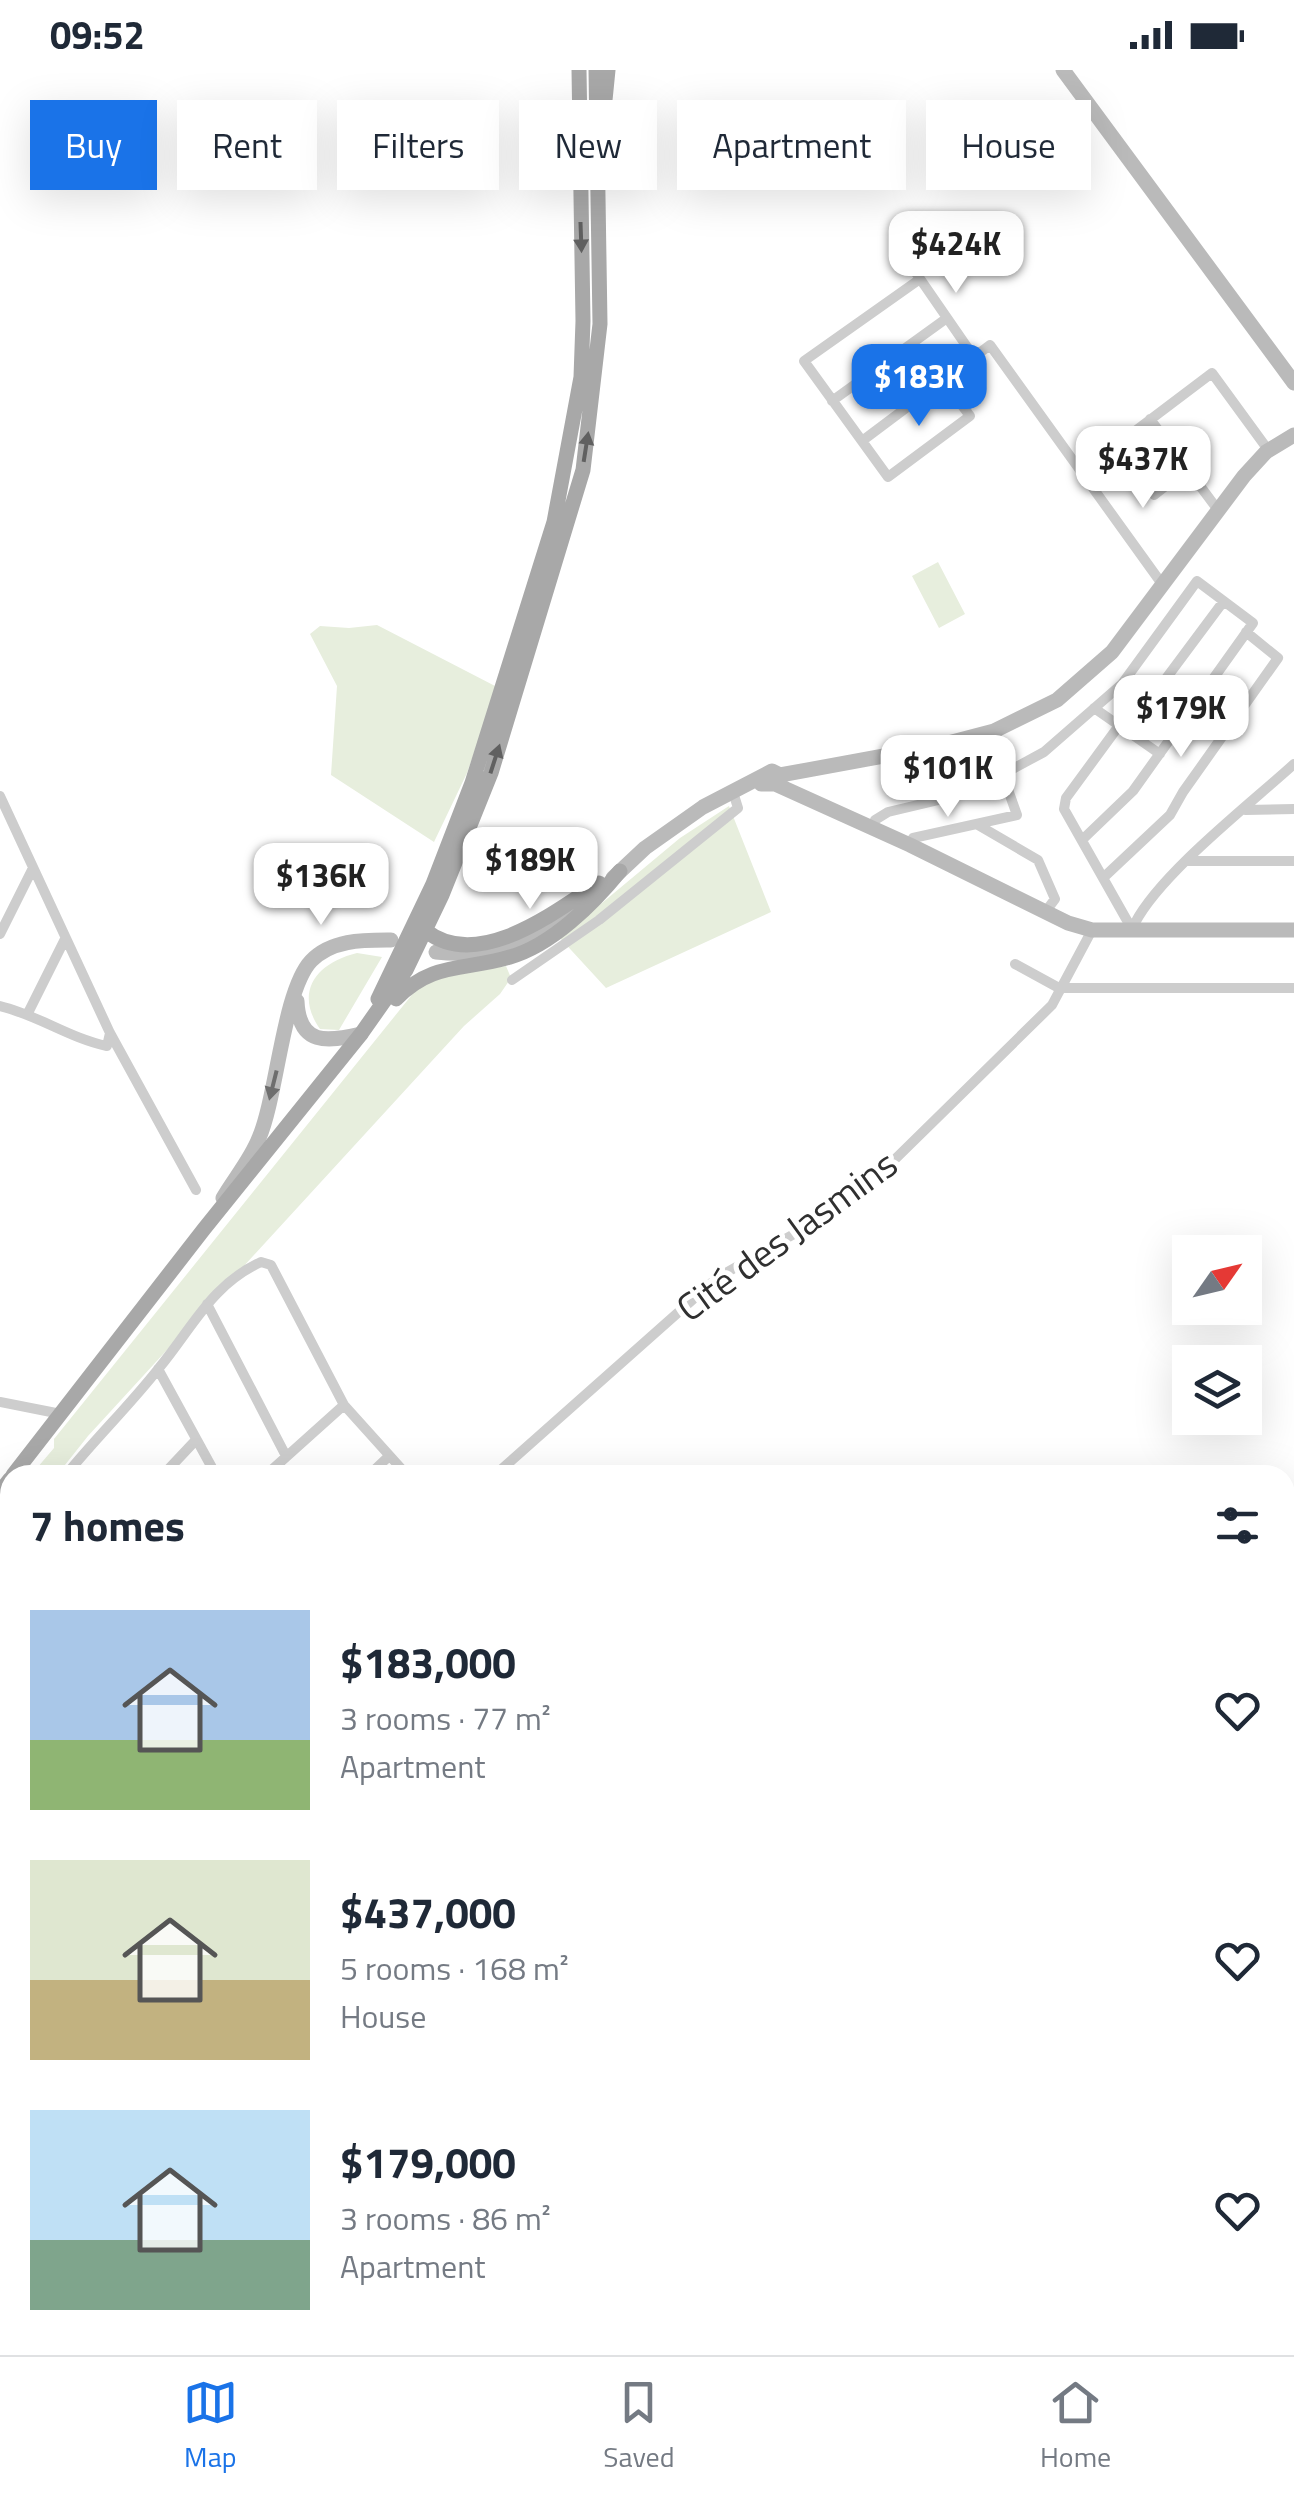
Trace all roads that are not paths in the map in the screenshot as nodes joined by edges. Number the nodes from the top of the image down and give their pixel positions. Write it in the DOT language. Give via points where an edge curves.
graph roads {
  1 [pos="579,70"];
  2 [pos="596,70"];
  3 [pos="608,70"];
  4 [pos="1063,70"];
  5 [pos="597,100"];
  6 [pos="605,100"];
  7 [pos="598,190"];
  8 [pos="905,256"];
  9 [pos="920,279"];
  10 [pos="947,318"];
  11 [pos="974,357"];
  12 [pos="944,380"];
  13 [pos="1294,383"];
  14 [pos="832,401"];
  15 [pos="1150,420"];
  16 [pos="1294,435"];
  17 [pos="862,441"];
  18 [pos="1115,446"];
  19 [pos="1268,451"];
  20 [pos="1187,469"];
  21 [pos="1081,472"];
  22 [pos="1218,510"];
  23 [pos="1176,566"];
  24 [pos="1197,581"];
  25 [pos="1162,584"];
  26 [pos="1223,602"];
  27 [pos="1246,632"];
  28 [pos="1122,684"];
  29 [pos="1147,704"];
  30 [pos="1094,708"];
  31 [pos="1180,726"];
  32 [pos="1118,727"];
  33 [pos="996,730"];
  34 [pos="1160,754"];
  35 [pos="1294,764"];
  36 [pos="774,779"];
  37 [pos="1005,779"];
  38 [pos="733,792"];
  39 [pos="0,796"];
  40 [pos="1294,809"];
  41 [pos="1244,810"];
  42 [pos="875,820"];
  43 [pos="977,825"];
  44 [pos="913,838"];
  45 [pos="1082,840"];
  46 [pos="1188,861"];
  47 [pos="1294,861"];
  48 [pos="33,868"];
  49 [pos="620,872"];
  50 [pos="1103,878"];
  51 [pos="1116,906"];
  52 [pos="1049,907"];
  53 [pos="1294,921"];
  54 [pos="1111,924"];
  55 [pos="1132,924"];
  56 [pos="1092,930"];
  57 [pos="1294,930"];
  58 [pos="426,931"];
  59 [pos="0,934"];
  60 [pos="64,939"];
  61 [pos="392,940"];
  62 [pos="436,952"];
  63 [pos="1016,964"];
  64 [pos="512,980"];
  65 [pos="1060,988"];
  66 [pos="1294,988"];
  67 [pos="296,990"];
  68 [pos="0,1006"];
  69 [pos="28,1012"];
  70 [pos="110,1034"];
  71 [pos="362,1034"];
  72 [pos="196,1190"];
  73 [pos="204,1229"];
  74 [pos="207,1304"];
  75 [pos="158,1369"];
  76 [pos="0,1402"];
  77 [pos="344,1405"];
  78 [pos="62,1414"];
  79 [pos="194,1441"];
  80 [pos="286,1456"];
  81 [pos="389,1456"];
  82 [pos="22,1465"];
  83 [pos="75,1465"];
  84 [pos="172,1465"];
  85 [pos="210,1465"];
  86 [pos="277,1465"];
  87 [pos="380,1465"];
  88 [pos="398,1465"];
  89 [pos="506,1465"];
  1 -- 71 [label="main road, one-way" via="581,377 554,522 434,884"];
  2 -- 5 [label="main road"];
  3 -- 6 [label="main road"];
  4 -- 13 [label="main road"];
  58 -- 7 [label="main road, one-way" via="491,773 583,470 600,324"];
  8 -- 9 [label="street"];
  9 -- 10 [label="street"];
  9 -- 14 [label="street" via="804,360"];
  10 -- 11 [label="street"];
  10 -- 14 [label="street"];
  11 -- 12 [label="street"];
  11 -- 21 [label="street" via="990,345"];
  12 -- 17 [label="street"];
  12 -- 17 [label="street" via="970,416 888,477"];
  14 -- 17 [label="street"];
  15 -- 18 [label="street"];
  15 -- 19 [label="street" via="1212,373"];
  15 -- 20 [label="street"];
  16 -- 19 [label="main road"];
  18 -- 20 [label="street" via="1154,495"];
  18 -- 21 [label="street"];
  19 -- 22 [label="main road"];
  20 -- 22 [label="street"];
  21 -- 25 [label="street"];
  22 -- 23 [label="main road"];
  23 -- 24 [label="street"];
  23 -- 25 [label="main road"];
  24 -- 26 [label="street"];
  24 -- 28 [label="street"];
  25 -- 33 [label="main road" via="1112,652 1080,682"];
  26 -- 27 [label="street" via="1252,623"];
  26 -- 29 [label="street"];
  27 -- 31 [label="street"];
  27 -- 50 [label="street" via="1278,658 1170,815"];
  28 -- 29 [label="street"];
  28 -- 30 [label="street"];
  29 -- 31 [label="street"];
  30 -- 32 [label="street"];
  30 -- 37 [label="street"];
  31 -- 34 [label="street"];
  32 -- 34 [label="street"];
  32 -- 45 [label="street" via="1064,801 1064,813"];
  33 -- 36 [label="main road"];
  33 -- 37 [label="street"];
  34 -- 45 [label="street"];
  35 -- 41 [label="street"];
  36 -- 38 [label="main road"];
  36 -- 42 [label="main road"];
  36 -- 56 [label="main road"];
  37 -- 42 [label="street"];
  37 -- 43 [label="street" via="1016,815"];
  38 -- 49 [label="main road" via="678,824"];
  38 -- 64 [label="street" via="738,808 728,818"];
  39 -- 48 [label="street"];
  40 -- 41 [label="street"];
  41 -- 46 [label="street"];
  42 -- 44 [label="main road"];
  43 -- 44 [label="street"];
  43 -- 52 [label="street" via="1038,860 1055,899"];
  44 -- 52 [label="main road"];
  45 -- 50 [label="street"];
  46 -- 47 [label="street"];
  46 -- 55 [label="street"];
  48 -- 59 [label="street"];
  48 -- 60 [label="street"];
  49 -- 58 [label="main road" via="509,936 461,944"];
  49 -- 62 [label="main road" via="517,944 472,954"];
  49 -- 71 [label="main road" via="541,942 512,957 422,977"];
  50 -- 51 [label="street"];
  51 -- 54 [label="street"];
  51 -- 55 [label="street"];
  52 -- 54 [label="main road"];
  53 -- 55 [label="main road"];
  54 -- 55 [label="main road"];
  56 -- 57 [label="main road"];
  56 -- 65 [label="street, Cité des Jasmins"];
  58 -- 71 [label="main road"];
  60 -- 69 [label="street"];
  60 -- 70 [label="street"];
  61 -- 67 [label="main road" via="335,946 311,961"];
  63 -- 65 [label="street"];
  65 -- 66 [label="street"];
  65 -- 89 [label="street, Cité des Jasmins" via="1043,1014 884,1170 808,1226 717,1278"];
  67 -- 71 [label="main road" via="300,1021 312,1035 332,1041"];
  67 -- 73 [label="main road, one-way" via="260,1138"];
  68 -- 69 [label="street"];
  69 -- 70 [label="street" via="79,1040 108,1046"];
  70 -- 72 [label="street"];
  71 -- 73 [label="main road"];
  73 -- 78 [label="main road"];
  74 -- 75 [label="street"];
  74 -- 77 [label="street" via="234,1274 261,1262 271,1265"];
  74 -- 80 [label="street"];
  75 -- 79 [label="street"];
  75 -- 83 [label="street"];
  76 -- 78 [label="street"];
  77 -- 80 [label="street"];
  77 -- 81 [label="street"];
  78 -- 82 [label="main road"];
  79 -- 84 [label="street"];
  79 -- 85 [label="street"];
  80 -- 86 [label="street"];
  81 -- 87 [label="street"];
  81 -- 88 [label="street"];
}
